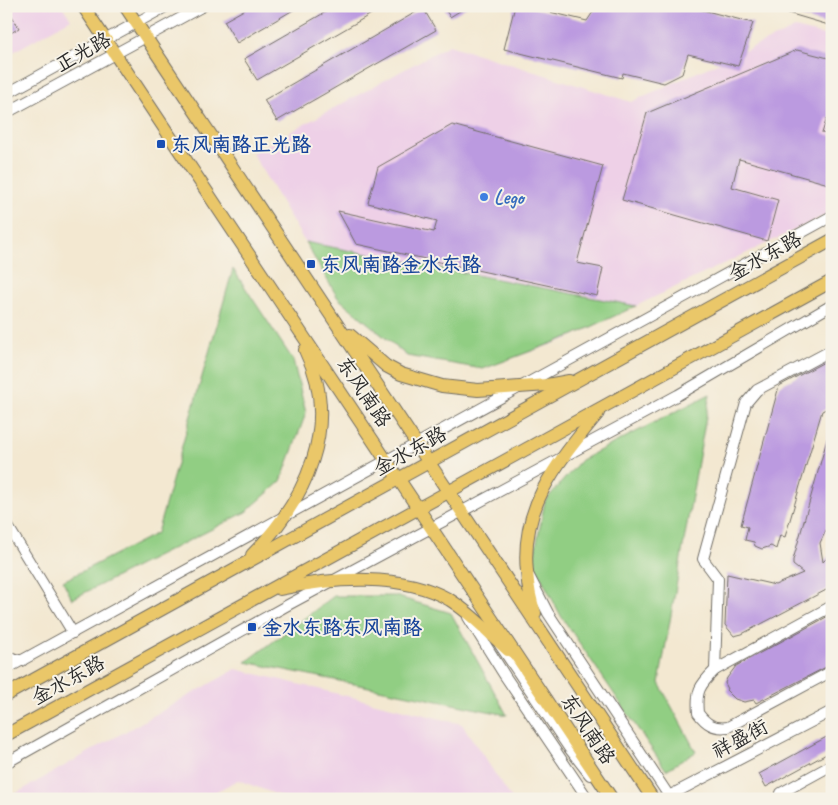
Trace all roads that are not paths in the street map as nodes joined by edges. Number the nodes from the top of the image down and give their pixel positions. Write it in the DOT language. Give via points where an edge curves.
graph roads {
  1 [pos="83,6"];
  2 [pos="125,6"];
  3 [pos="167,6"];
  4 [pos="203,6"];
  5 [pos="136,23"];
  6 [pos="145,38"];
  7 [pos="106,40"];
  8 [pos="115,54"];
  9 [pos="6,94"];
  10 [pos="6,113"];
  11 [pos="832,216"];
  12 [pos="832,240"];
  13 [pos="832,281"];
  14 [pos="832,305"];
  15 [pos="285,308"];
  16 [pos="333,318"];
  17 [pos="832,350"];
  18 [pos="581,378"];
  19 [pos="523,386"];
  20 [pos="603,407"];
  21 [pos="417,444"];
  22 [pos="566,455"];
  23 [pos="387,461"];
  24 [pos="429,462"];
  25 [pos="399,478"];
  26 [pos="449,492"];
  27 [pos="419,508"];
  28 [pos="462,511"];
  29 [pos="282,518"];
  30 [pos="6,523"];
  31 [pos="432,527"];
  32 [pos="243,564"];
  33 [pos="526,571"];
  34 [pos="465,577"];
  35 [pos="329,582"];
  36 [pos="268,592"];
  37 [pos="464,610"];
  38 [pos="831,610"];
  39 [pos="73,632"];
  40 [pos="543,634"];
  41 [pos="497,640"];
  42 [pos="6,656"];
  43 [pos="22,661"];
  44 [pos="521,661"];
  45 [pos="6,669"];
  46 [pos="715,670"];
  47 [pos="832,671"];
  48 [pos="6,695"];
  49 [pos="832,710"];
  50 [pos="6,735"];
  51 [pos="6,763"];
  52 [pos="832,765"];
  53 [pos="668,798"];
  54 [pos="588,799"];
  55 [pos="606,799"];
  56 [pos="612,799"];
  57 [pos="653,799"];
  58 [pos="780,799"];
  1 -- 7 [label="main road, 东风南路"];
  2 -- 5 [label="main road, 东风南路"];
  3 -- 5 [label="street, 正光路"];
  4 -- 6 [label="street, 正光路"];
  5 -- 6 [label="main road, 东风南路"];
  5 -- 7 [label="street, 正光路"];
  6 -- 8 [label="street, 正光路"];
  6 -- 16 [label="main road, 东风南路"];
  7 -- 8 [label="main road, 东风南路"];
  7 -- 9 [label="street, 正光路"];
  8 -- 10 [label="street, 正光路"];
  8 -- 15 [label="main road, 东风南路"];
  11 -- 19 [label="street"];
  12 -- 18 [label="main road, 金水东路"];
  13 -- 20 [label="main road, 金水东路"];
  14 -- 22 [label="street" via="678,395"];
  15 -- 23 [label="main road, 东风南路"];
  15 -- 29 [label="main road" via="312,364 321,419 315,455 302,487"];
  16 -- 19 [label="main road" via="386,366 422,382 478,390"];
  16 -- 21 [label="main road, 东风南路"];
  17 -- 46 [label="street" via="757,390 746,403 703,559 718,579"];
  18 -- 19 [label="main road"];
  18 -- 24 [label="main road, 金水东路"];
  19 -- 21 [label="street"];
  20 -- 22 [label="main road"];
  20 -- 26 [label="main road, 金水东路"];
  21 -- 23 [label="street"];
  21 -- 24 [label="main road, 东风南路"];
  22 -- 28 [label="street"];
  22 -- 33 [label="main road" via="534,508 526,542"];
  23 -- 25 [label="main road, 东风南路"];
  23 -- 29 [label="street"];
  24 -- 25 [label="main road, 金水东路"];
  24 -- 26 [label="main road, 东风南路"];
  25 -- 27 [label="main road, 东风南路"];
  25 -- 32 [label="main road, 金水东路"];
  26 -- 27 [label="main road, 金水东路"];
  26 -- 28 [label="main road, 东风南路"];
  27 -- 31 [label="main road, 东风南路"];
  27 -- 36 [label="main road, 金水东路"];
  28 -- 31 [label="street"];
  28 -- 40 [label="main road, 东风南路"];
  29 -- 32 [label="main road"];
  29 -- 39 [label="street"];
  30 -- 39 [label="street"];
  31 -- 34 [label="main road, 东风南路"];
  31 -- 35 [label="street"];
  32 -- 48 [label="main road, 金水东路"];
  33 -- 40 [label="main road" via="531,602"];
  33 -- 53 [label="street" via="548,613"];
  34 -- 41 [label="street"];
  34 -- 44 [label="main road, 东风南路"];
  35 -- 36 [label="main road"];
  35 -- 37 [label="main road" via="397,583 437,594"];
  35 -- 51 [label="street"];
  36 -- 50 [label="main road, 金水东路"];
  37 -- 41 [label="main road"];
  37 -- 54 [label="street"];
  38 -- 46 [label="street"];
  39 -- 43 [label="street"];
  40 -- 57 [label="main road, 东风南路"];
  41 -- 44 [label="main road"];
  41 -- 55 [label="street"];
  42 -- 43 [label="street"];
  43 -- 45 [label="street"];
  44 -- 56 [label="main road, 东风南路"];
  46 -- 47 [label="street" via="698,690 698,713 708,725 720,728 728,727"];
  49 -- 53 [label="street, 祥盛街"];
  52 -- 58 [label="street" via="781,793"];
}
